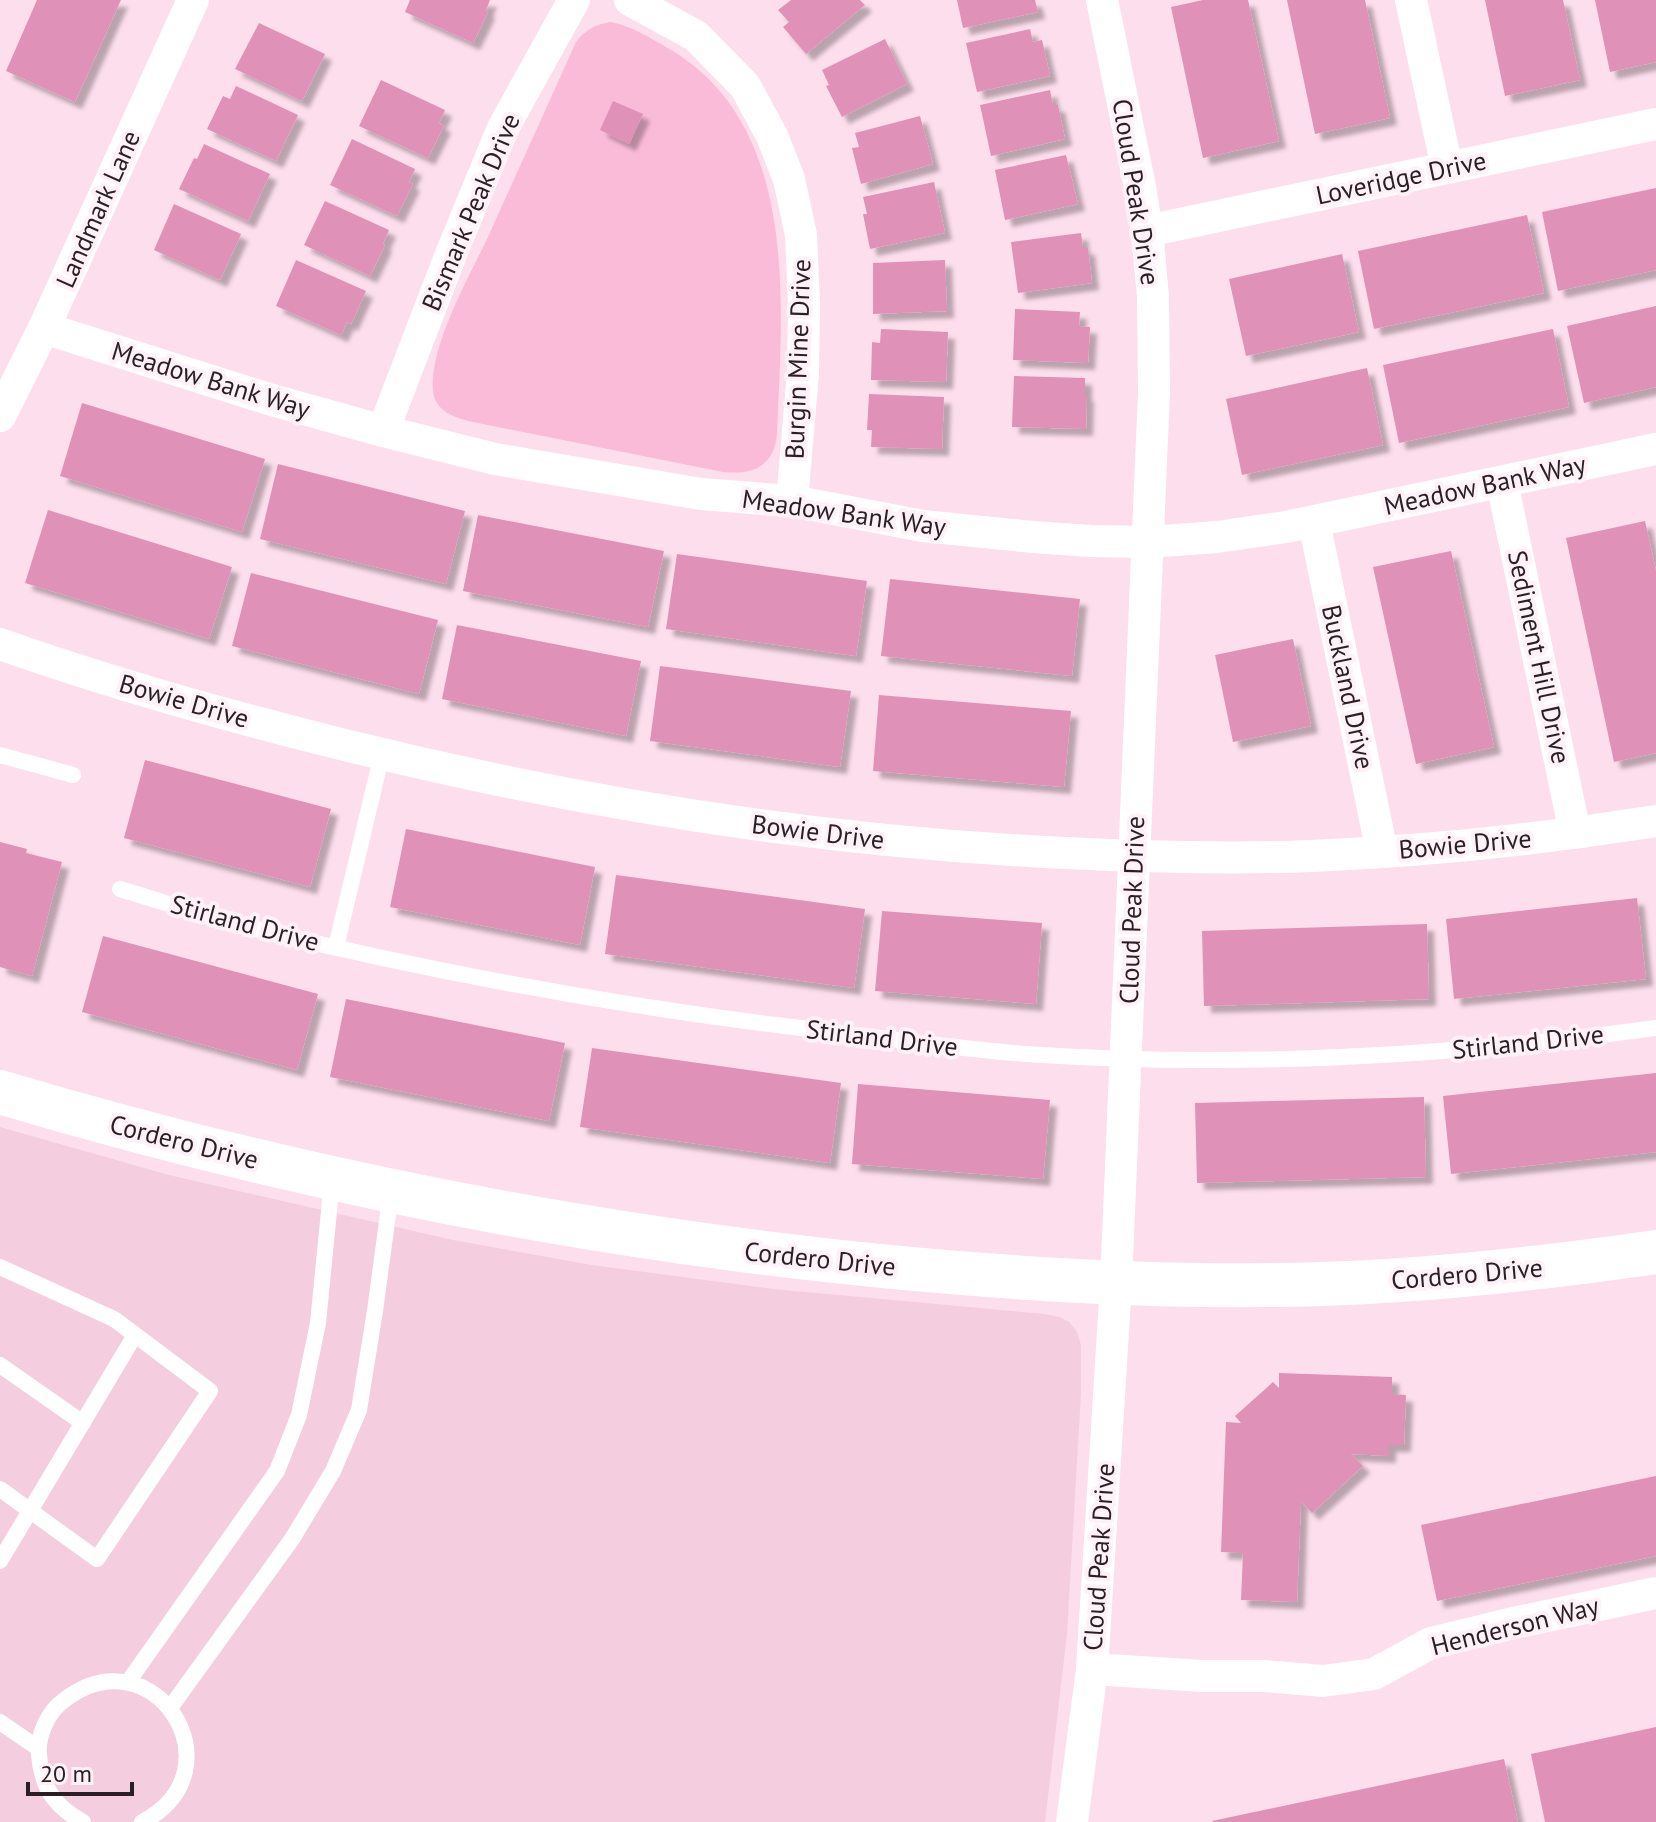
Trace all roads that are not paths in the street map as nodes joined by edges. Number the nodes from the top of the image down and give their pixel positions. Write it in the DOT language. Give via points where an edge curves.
graph roads {
  1 [pos="193,0"];
  2 [pos="574,0"];
  3 [pos="630,0"];
  4 [pos="1102,0"];
  5 [pos="1411,0"];
  6 [pos="1656,124"];
  7 [pos="1447,168"];
  8 [pos="1147,231"];
  9 [pos="44,328"];
  10 [pos="0,416"];
  11 [pos="383,431"];
  12 [pos="1656,449"];
  13 [pos="1502,482"];
  14 [pos="792,501"];
  15 [pos="1314,522"];
  16 [pos="1148,542"];
  17 [pos="0,644"];
  18 [pos="382,754"];
  19 [pos="0,755"];
  20 [pos="73,775"];
  21 [pos="1656,821"];
  22 [pos="1575,833"];
  23 [pos="1382,852"];
  24 [pos="1134,856"];
  25 [pos="120,889"];
  26 [pos="336,947"];
  27 [pos="1656,1028"];
  28 [pos="1126,1058"];
  29 [pos="0,1092"];
  30 [pos="332,1179"];
  31 [pos="392,1191"];
  32 [pos="1656,1252"];
  33 [pos="0,1267"];
  34 [pos="1116,1283"];
  35 [pos="135,1335"];
  36 [pos="0,1365"];
  37 [pos="83,1423"];
  38 [pos="0,1489"];
  39 [pos="30,1510"];
  40 [pos="0,1561"];
  41 [pos="1656,1593"];
  42 [pos="1092,1669"];
  43 [pos="128,1682"];
  44 [pos="170,1708"];
  45 [pos="0,1722"];
  46 [pos="38,1748"];
  47 [pos="155,1820"];
  48 [pos="83,1822"];
  49 [pos="1072,1822"];
  1 -- 9 [label="street, Landmark Lane"];
  2 -- 11 [label="street, Bismark Peak Drive" via="503,128"];
  3 -- 14 [label="street, Burgin Mine Drive" via="696,36 745,86 789,179 801,235 804,304"];
  4 -- 8 [label="street, Cloud Peak Drive"];
  5 -- 7 [label="street"];
  6 -- 7 [label="street, Loveridge Drive"];
  7 -- 8 [label="street, Loveridge Drive"];
  8 -- 16 [label="street, Cloud Peak Drive" via="1155,344"];
  9 -- 10 [label="street, Landmark Lane"];
  9 -- 11 [label="street, Meadow Bank Way"];
  11 -- 14 [label="street, Meadow Bank Way" via="510,462 701,494"];
  12 -- 13 [label="street, Meadow Bank Way"];
  13 -- 15 [label="street, Meadow Bank Way"];
  13 -- 22 [label="street, Sediment Hill Drive"];
  14 -- 16 [label="street, Meadow Bank Way" via="923,526"];
  15 -- 16 [label="street, Meadow Bank Way"];
  15 -- 23 [label="street, Buckland Drive"];
  16 -- 24 [label="street, Cloud Peak Drive"];
  17 -- 18 [label="street, Bowie Drive" via="150,692"];
  18 -- 24 [label="street, Bowie Drive" via="545,790 775,828 990,849"];
  18 -- 26 [label="lane"];
  19 -- 20 [label="lane"];
  21 -- 22 [label="street, Bowie Drive"];
  22 -- 23 [label="street, Bowie Drive"];
  23 -- 24 [label="street, Bowie Drive"];
  24 -- 28 [label="street, Cloud Peak Drive"];
  25 -- 26 [label="lane, Stirland Drive"];
  26 -- 28 [label="lane, Stirland Drive" via="493,981 725,1019 1023,1054"];
  27 -- 28 [label="lane, Stirland Drive" via="1382,1056"];
  28 -- 34 [label="street, Cloud Peak Drive"];
  29 -- 30 [label="street, Cordero Drive"];
  30 -- 31 [label="street, Cordero Drive"];
  30 -- 43 [label="lane" via="318,1323 299,1415 277,1471"];
  31 -- 34 [label="street, Cordero Drive" via="623,1235 763,1253 903,1269"];
  31 -- 44 [label="lane" via="359,1410 333,1471 292,1539"];
  32 -- 34 [label="street, Cordero Drive" via="1380,1281"];
  33 -- 35 [label="lane" via="114,1319"];
  34 -- 42 [label="street, Cloud Peak Drive"];
  35 -- 37 [label="lane"];
  35 -- 39 [label="lane" via="210,1391 97,1559"];
  36 -- 37 [label="lane"];
  37 -- 39 [label="lane"];
  38 -- 39 [label="lane"];
  39 -- 40 [label="lane"];
  41 -- 42 [label="street, Henderson Way" via="1431,1643 1374,1674 1323,1681"];
  42 -- 49 [label="street, Cloud Peak Drive"];
  43 -- 44 [label="lane" via="151,1691"];
  43 -- 46 [label="lane" via="79,1689 45,1724"];
  44 -- 47 [label="lane" via="183,1729 184,1776"];
  45 -- 46 [label="lane"];
  46 -- 48 [label="lane" via="40,1773 50,1795"];
}
